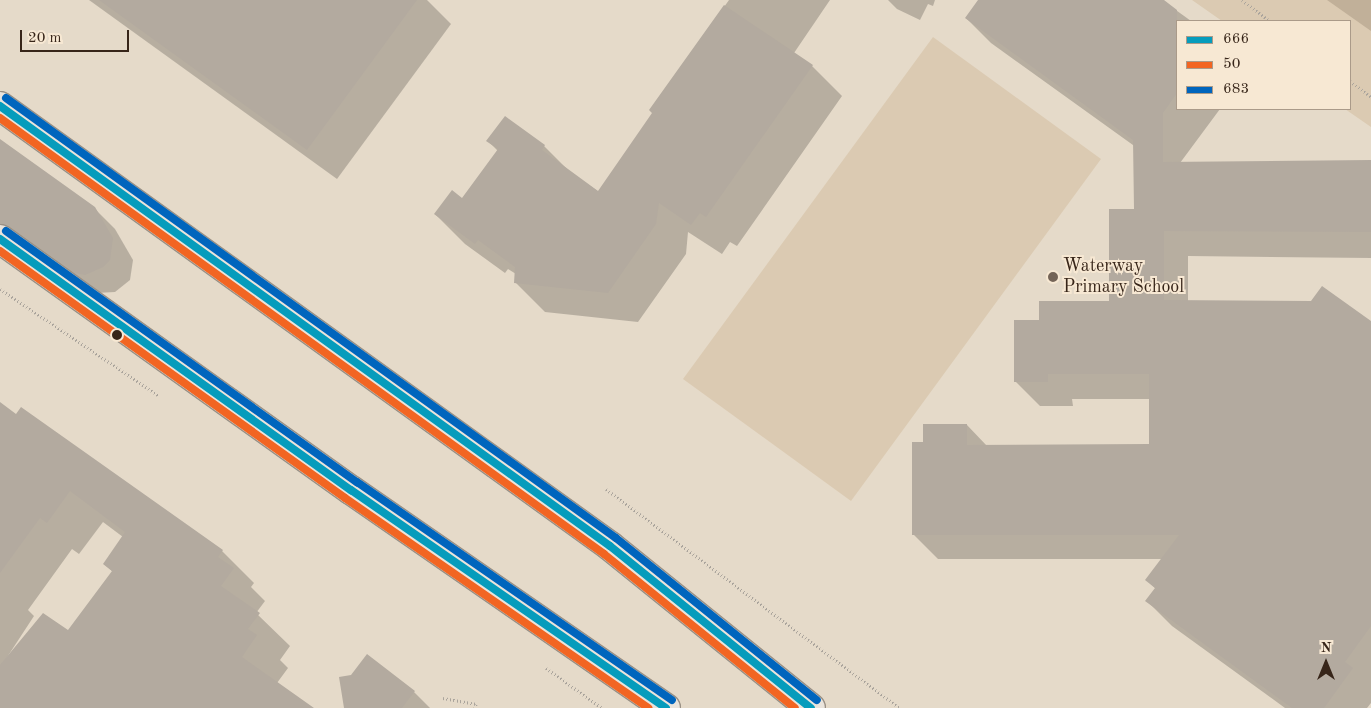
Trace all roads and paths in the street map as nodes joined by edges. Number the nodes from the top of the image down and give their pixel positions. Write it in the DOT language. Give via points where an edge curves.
graph roads {
  1 [pos="1242,0"];
  2 [pos="1269,20"];
  3 [pos="1351,82"];
  4 [pos="1371,98"];
  5 [pos="0,106"];
  6 [pos="0,239"];
  7 [pos="0,288"];
  8 [pos="26,306"];
  9 [pos="606,489"];
  10 [pos="443,698"];
  11 [pos="592,702"];
  12 [pos="475,708"];
  13 [pos="602,708"];
  14 [pos="666,708"];
  15 [pos="811,708"];
  16 [pos="900,708"];
  1 -- 2 [label="path"];
  3 -- 4 [label="path"];
  5 -- 15 [label="street" via="610,546"];
  6 -- 14 [label="street" via="351,490"];
  7 -- 8 [label="path"];
  9 -- 16 [label="path"];
  10 -- 12 [label="path" via="476,704"];
  11 -- 13 [label="path"];
}
